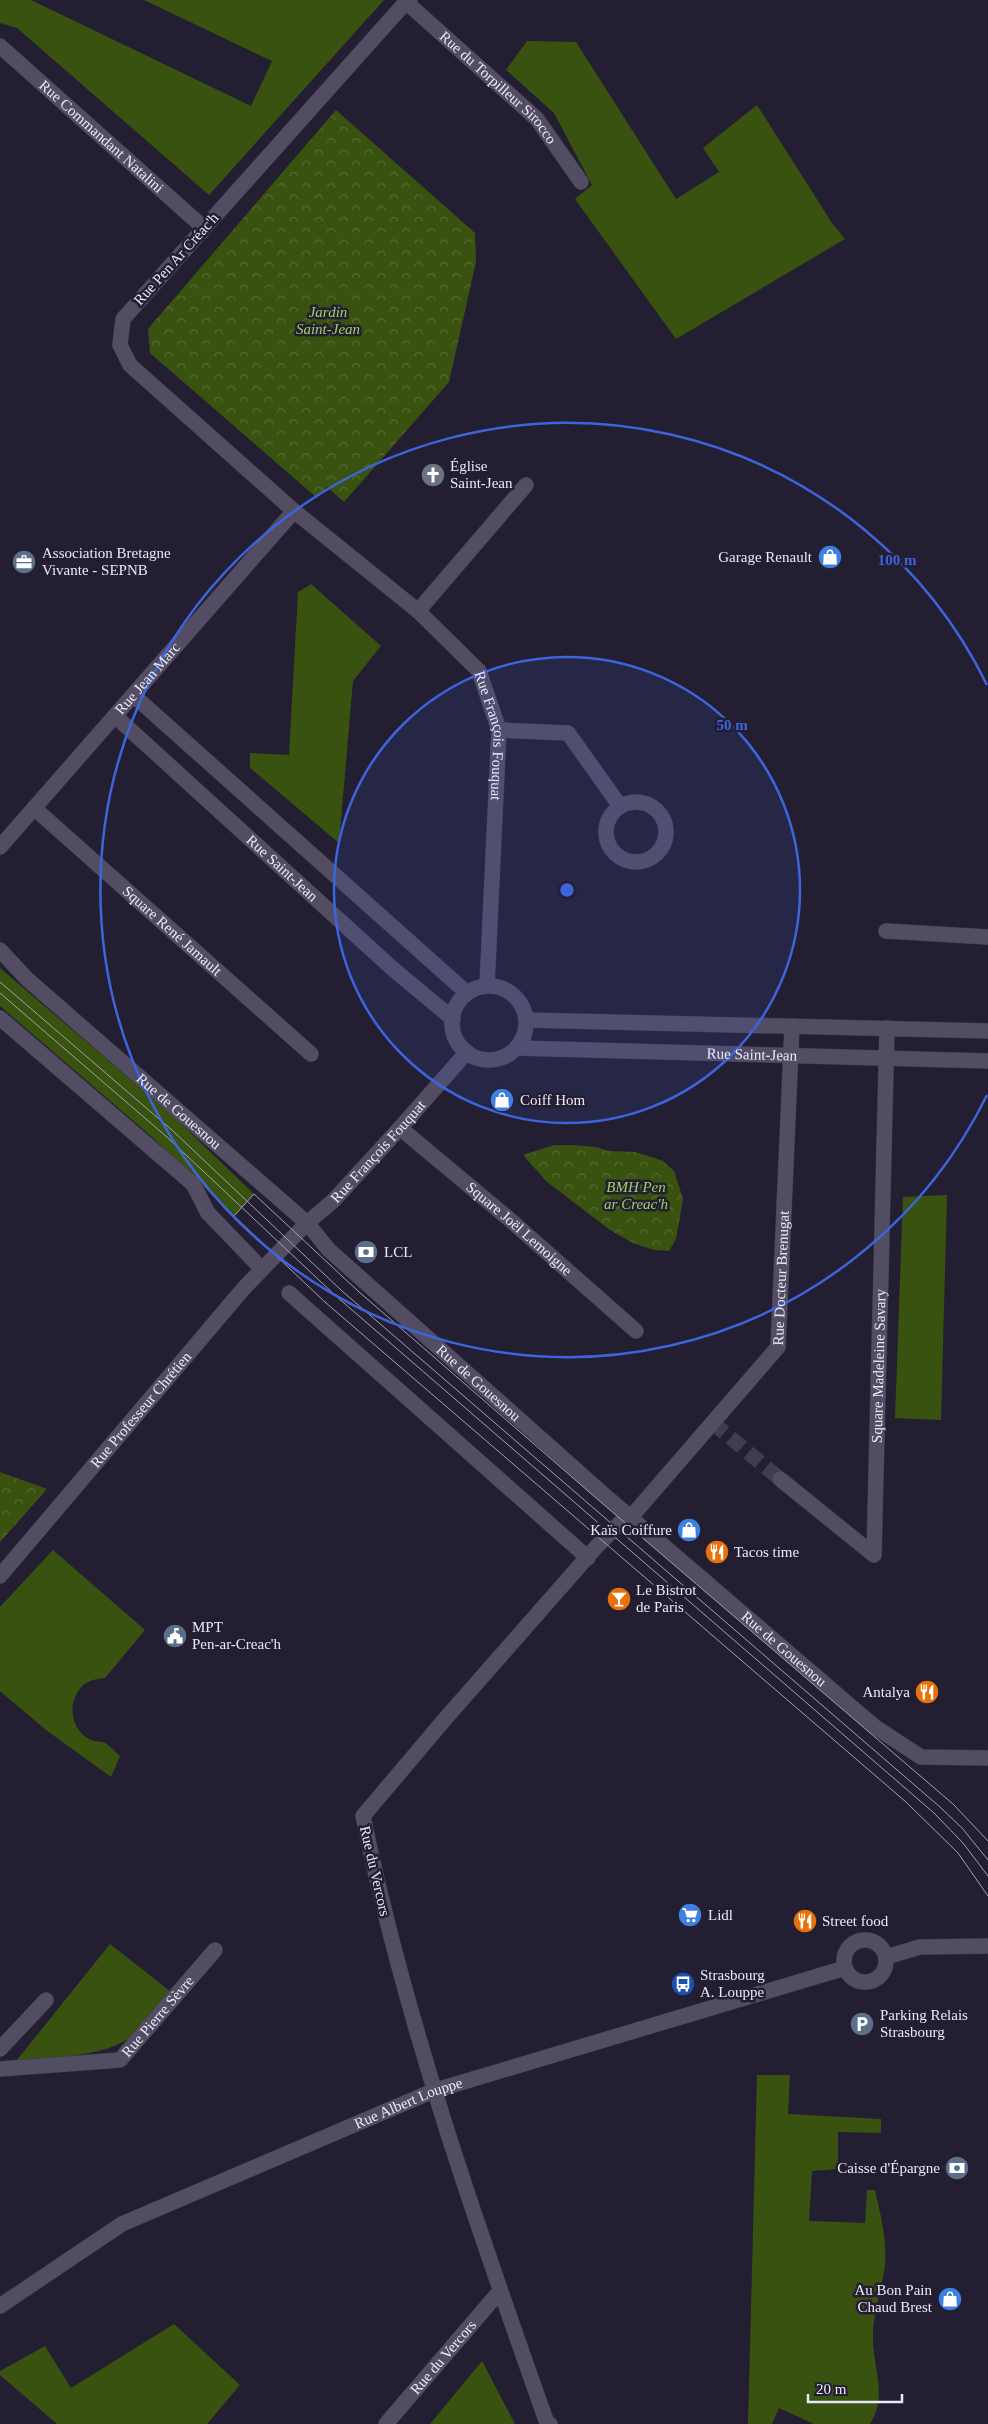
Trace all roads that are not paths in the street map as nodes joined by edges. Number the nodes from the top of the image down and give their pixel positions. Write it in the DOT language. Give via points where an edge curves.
graph roads {
  1 [pos="408,1"];
  2 [pos="0,46"];
  3 [pos="581,182"];
  4 [pos="204,228"];
  5 [pos="526,485"];
  6 [pos="294,511"];
  7 [pos="418,610"];
  8 [pos="133,695"];
  9 [pos="115,716"];
  10 [pos="499,730"];
  11 [pos="620,806"];
  12 [pos="34,808"];
  13 [pos="0,847"];
  14 [pos="886,931"];
  15 [pos="988,938"];
  16 [pos="0,950"];
  17 [pos="487,986"];
  18 [pos="467,993"];
  19 [pos="0,1018"];
  20 [pos="453,1018"];
  21 [pos="526,1020"];
  22 [pos="792,1026"];
  23 [pos="887,1028"];
  24 [pos="988,1031"];
  25 [pos="516,1048"];
  26 [pos="467,1052"];
  27 [pos="311,1054"];
  28 [pos="790,1056"];
  29 [pos="886,1058"];
  30 [pos="988,1061"];
  31 [pos="400,1128"];
  32 [pos="307,1224"];
  33 [pos="286,1247"];
  34 [pos="262,1269"];
  35 [pos="289,1293"];
  36 [pos="636,1331"];
  37 [pos="780,1479"];
  38 [pos="631,1517"];
  39 [pos="614,1528"];
  40 [pos="588,1558"];
  41 [pos="0,1576"];
  42 [pos="988,1758"];
  43 [pos="988,1946"];
  44 [pos="215,1950"];
  45 [pos="886,1957"];
  46 [pos="845,1968"];
  47 [pos="46,2000"];
  48 [pos="0,2049"];
  49 [pos="0,2069"];
  50 [pos="433,2091"];
  51 [pos="500,2291"];
  52 [pos="0,2306"];
  53 [pos="386,2424"];
  54 [pos="547,2424"];
  1 -- 3 [label="street, Rue du Torpilleur Sirocco" via="537,119"];
  1 -- 4 [label="street, Rue Pen Ar Créac'h"];
  2 -- 4 [label="street, Rue Commandant Natalini"];
  4 -- 6 [label="street, Rue Pen Ar Créac'h" via="123,319 120,344 130,365"];
  5 -- 7 [label="street"];
  6 -- 7 [label="street, Rue François Fouquat"];
  6 -- 8 [label="street, Rue Jean Marc"];
  7 -- 10 [label="street, Rue François Fouquat" via="479,671"];
  8 -- 9 [label="street, Rue Jean Marc"];
  8 -- 18 [label="street, Rue Saint-Jean"];
  9 -- 12 [label="street, Rue Jean Marc"];
  9 -- 20 [label="street, Rue Saint-Jean" via="393,969"];
  10 -- 11 [label="street" via="568,733"];
  10 -- 17 [label="street, Rue François Fouquat"];
  12 -- 13 [label="street, Rue Jean Marc"];
  12 -- 27 [label="street, Square René Jamault"];
  14 -- 15 [label="street"];
  16 -- 32 [label="street, Rue de Gouesnou" via="27,979"];
  17 -- 18 [label="street"];
  17 -- 21 [label="street" via="509,992 518,999"];
  18 -- 20 [label="street" via="460,1000"];
  19 -- 34 [label="street" via="193,1184 208,1213"];
  20 -- 26 [label="street" via="453,1031"];
  21 -- 22 [label="street, Rue Saint-Jean"];
  21 -- 25 [label="street" via="522,1040"];
  22 -- 23 [label="street, Rue Saint-Jean"];
  22 -- 28 [label="street, Rue Docteur Brenugat"];
  23 -- 24 [label="street, Rue Saint-Jean"];
  23 -- 29 [label="street"];
  25 -- 26 [label="street" via="497,1059 476,1057"];
  25 -- 28 [label="street, Rue Saint-Jean"];
  26 -- 31 [label="street, Rue François Fouquat"];
  28 -- 29 [label="street, Rue Saint-Jean"];
  28 -- 38 [label="street, Rue Docteur Brenugat" via="778,1347"];
  29 -- 30 [label="street, Rue Saint-Jean"];
  29 -- 37 [label="street, Square Madeleine Savary" via="874,1554"];
  31 -- 32 [label="street, Rue François Fouquat"];
  31 -- 36 [label="street, Square Joël Lemoigne"];
  32 -- 33 [label="street, Rue François Fouquat"];
  32 -- 38 [label="street, Rue de Gouesnou" via="329,1250"];
  33 -- 34 [label="street, Rue Professeur Chrétien"];
  34 -- 41 [label="street, Rue Professeur Chrétien"];
  35 -- 40 [label="street"];
  38 -- 39 [label="street, Rue Docteur Brenugat"];
  38 -- 42 [label="street, Rue de Gouesnou" via="875,1726 921,1757"];
  39 -- 40 [label="street, Rue du Vercors"];
  40 -- 50 [label="street, Rue du Vercors" via="445,1718 363,1816 378,1890"];
  43 -- 45 [label="street" via="920,1947"];
  44 -- 49 [label="street, Rue Pierre Sèvre" via="120,2060"];
  45 -- 46 [label="street" via="882,1975 871,1982 858,1981"];
  45 -- 46 [label="street" via="880,1946 863,1941 848,1950"];
  46 -- 50 [label="street, Rue Albert Louppe"];
  47 -- 48 [label="street"];
  50 -- 51 [label="street, Rue du Vercors"];
  50 -- 52 [label="street, Rue Albert Louppe" via="122,2224"];
  51 -- 53 [label="street, Rue du Vercors"];
  51 -- 54 [label="street, Rue du Vercors"];
}
